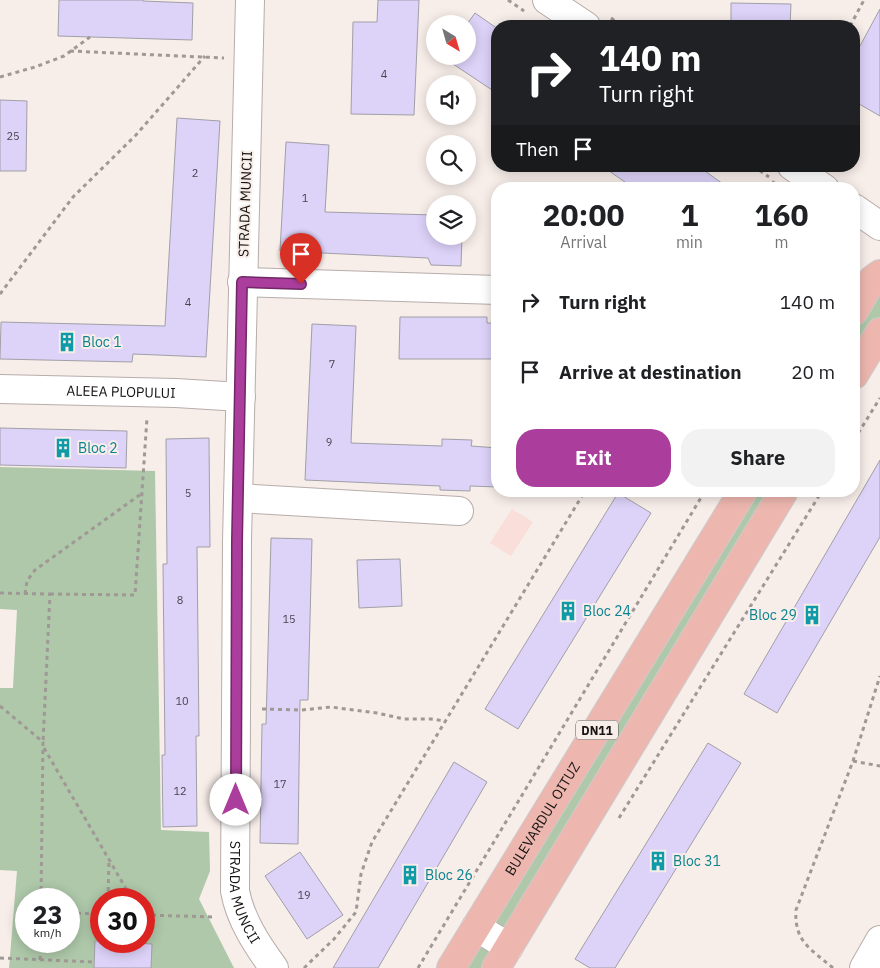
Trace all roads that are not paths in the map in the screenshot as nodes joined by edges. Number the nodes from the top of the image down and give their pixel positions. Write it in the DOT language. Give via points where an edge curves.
graph roads {
  1 [pos="250,0"];
  2 [pos="547,0"];
  3 [pos="577,20"];
  4 [pos="801,172"];
  5 [pos="815,182"];
  6 [pos="860,212"];
  7 [pos="880,226"];
  8 [pos="880,274"];
  9 [pos="242,282"];
  10 [pos="491,290"];
  11 [pos="860,301"];
  12 [pos="880,332"];
  13 [pos="860,365"];
  14 [pos="0,389"];
  15 [pos="241,397"];
  16 [pos="739,497"];
  17 [pos="780,497"];
  18 [pos="238,498"];
  19 [pos="459,511"];
  20 [pos="476,927"];
  21 [pos="880,940"];
  22 [pos="502,957"];
  23 [pos="274,968"];
  24 [pos="451,968"];
  25 [pos="864,968"];
  1 -- 9 [label="street, STRADA MUNCII"];
  2 -- 3 [label="street"];
  4 -- 5 [label="street"];
  6 -- 7 [label="street"];
  8 -- 11 [label="main road" via="872,280"];
  9 -- 10 [label="street"];
  9 -- 15 [label="street, STRADA MUNCII"];
  12 -- 13 [label="main road"];
  14 -- 15 [label="street, ALEEA PLOPULUI"];
  15 -- 18 [label="street, STRADA MUNCII"];
  16 -- 20 [label="main road, BULEVARDUL OITUZ / DN11"];
  17 -- 22 [label="main road, DN11"];
  18 -- 19 [label="street"];
  18 -- 23 [label="street, STRADA MUNCII" via="236,891 240,912"];
  20 -- 22 [label="street"];
  20 -- 24 [label="main road, BULEVARDUL OITUZ / DN11"];
  21 -- 25 [label="street"];
}
